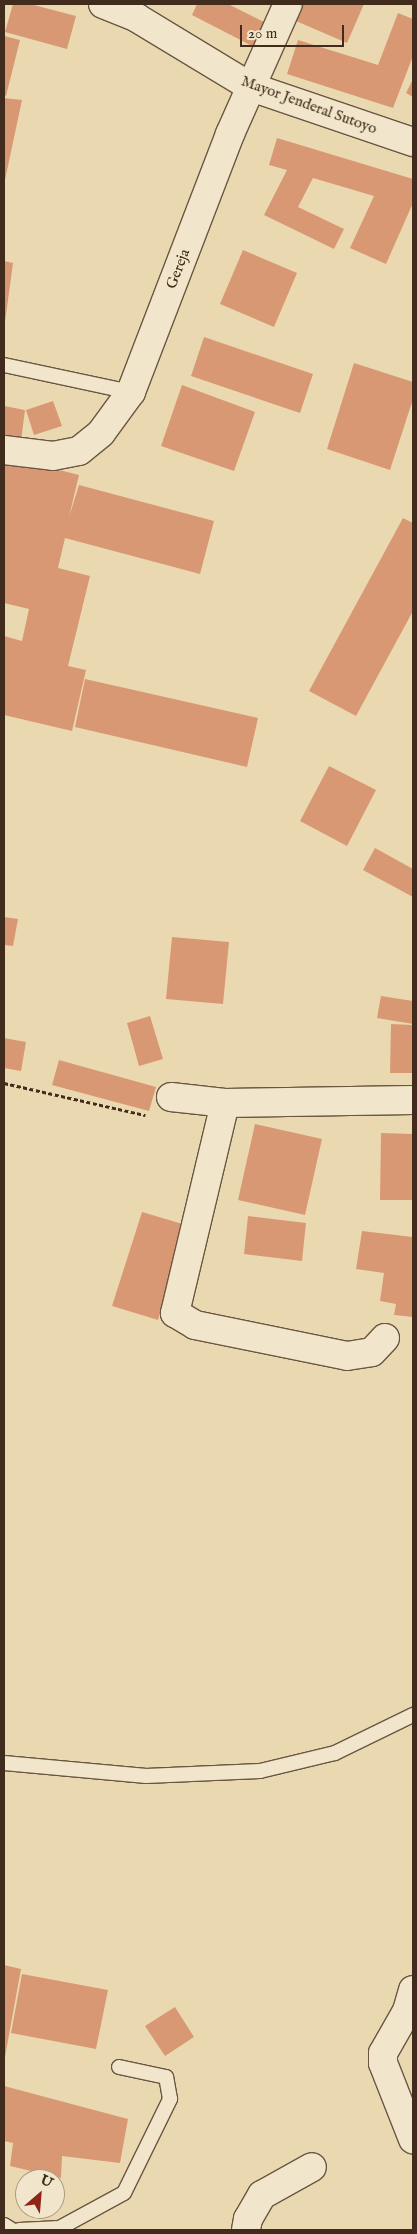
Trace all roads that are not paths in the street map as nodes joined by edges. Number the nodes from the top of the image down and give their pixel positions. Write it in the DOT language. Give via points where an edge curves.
graph roads {
  1 [pos="103,4"];
  2 [pos="288,4"];
  3 [pos="251,87"];
  4 [pos="413,142"];
  5 [pos="4,365"];
  6 [pos="131,392"];
  7 [pos="4,450"];
  8 [pos="171,1097"];
  9 [pos="413,1100"];
  10 [pos="225,1103"];
  11 [pos="384,1338"];
  12 [pos="413,1715"];
  13 [pos="4,1763"];
  14 [pos="413,1990"];
  15 [pos="119,2068"];
  16 [pos="413,2139"];
  17 [pos="312,2167"];
  18 [pos="4,2225"];
  19 [pos="56,2229"];
  20 [pos="12,2230"];
  21 [pos="19,2230"];
  22 [pos="246,2230"];
  1 -- 3 [label="street, Mayor Jenderal Sutoyo" via="137,18"];
  2 -- 3 [label="street, Gereja"];
  3 -- 4 [label="street, Mayor Jenderal Sutoyo"];
  3 -- 6 [label="street, Gereja"];
  5 -- 6 [label="lane"];
  6 -- 7 [label="street, Gereja" via="102,433 79,451 53,456"];
  8 -- 10 [label="street"];
  9 -- 10 [label="street"];
  10 -- 11 [label="street" via="175,1313 195,1325 347,1356 372,1352"];
  12 -- 13 [label="lane" via="335,1753 260,1771 146,1776"];
  14 -- 16 [label="street" via="407,2011 383,2053 383,2063"];
  15 -- 19 [label="lane" via="166,2077 170,2099 124,2193"];
  17 -- 22 [label="street" via="262,2195 248,2219"];
  18 -- 20 [label="lane"];
  19 -- 21 [label="lane"];
}
